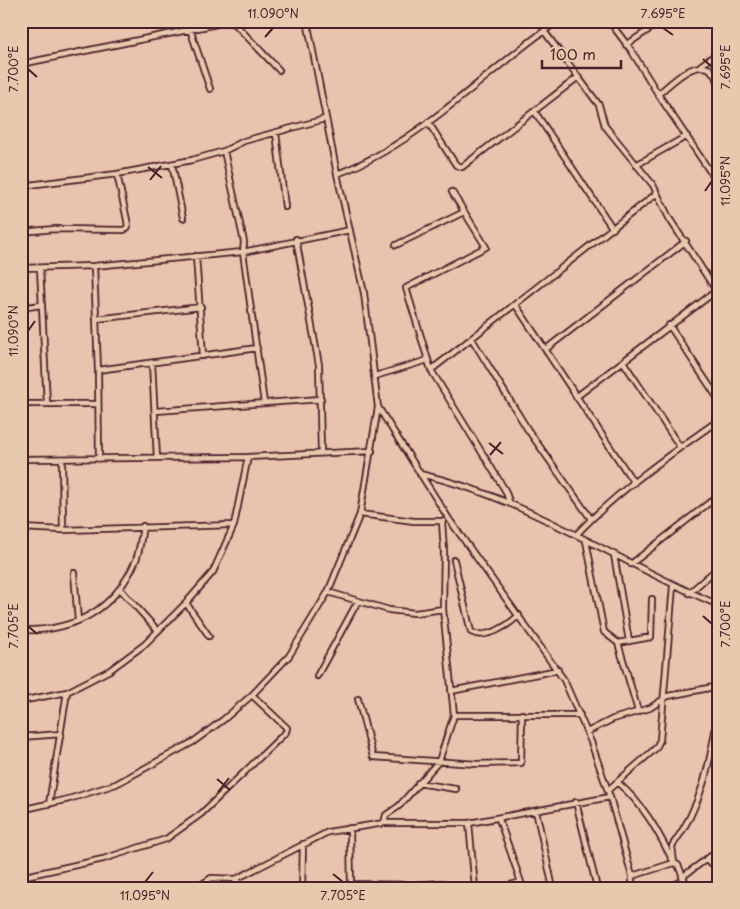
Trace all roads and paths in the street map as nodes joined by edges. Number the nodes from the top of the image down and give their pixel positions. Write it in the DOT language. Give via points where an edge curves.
graph roads {
  1 [pos="191,21"];
  2 [pos="307,21"];
  3 [pos="558,21"];
  4 [pos="609,21"];
  5 [pos="662,21"];
  6 [pos="190,29"];
  7 [pos="544,31"];
  8 [pos="626,45"];
  9 [pos="719,52"];
  10 [pos="21,64"];
  11 [pos="698,67"];
  12 [pos="279,70"];
  13 [pos="577,78"];
  14 [pos="719,82"];
  15 [pos="210,89"];
  16 [pos="658,94"];
  17 [pos="535,112"];
  18 [pos="325,119"];
  19 [pos="428,122"];
  20 [pos="276,133"];
  21 [pos="687,136"];
  22 [pos="224,151"];
  23 [pos="172,164"];
  24 [pos="636,165"];
  25 [pos="117,174"];
  26 [pos="337,174"];
  27 [pos="719,185"];
  28 [pos="21,186"];
  29 [pos="452,192"];
  30 [pos="656,194"];
  31 [pos="285,207"];
  32 [pos="464,212"];
  33 [pos="183,218"];
  34 [pos="613,229"];
  35 [pos="350,230"];
  36 [pos="21,232"];
  37 [pos="296,239"];
  38 [pos="686,241"];
  39 [pos="396,245"];
  40 [pos="244,252"];
  41 [pos="196,256"];
  42 [pos="94,266"];
  43 [pos="21,268"];
  44 [pos="40,268"];
  45 [pos="717,293"];
  46 [pos="515,304"];
  47 [pos="41,305"];
  48 [pos="200,307"];
  49 [pos="21,308"];
  50 [pos="96,319"];
  51 [pos="670,326"];
  52 [pos="472,339"];
  53 [pos="257,348"];
  54 [pos="546,350"];
  55 [pos="203,356"];
  56 [pos="428,360"];
  57 [pos="152,363"];
  58 [pos="624,363"];
  59 [pos="98,370"];
  60 [pos="431,370"];
  61 [pos="375,376"];
  62 [pos="576,397"];
  63 [pos="321,399"];
  64 [pos="719,400"];
  65 [pos="264,403"];
  66 [pos="21,404"];
  67 [pos="47,404"];
  68 [pos="98,404"];
  69 [pos="378,407"];
  70 [pos="156,411"];
  71 [pos="719,420"];
  72 [pos="680,447"];
  73 [pos="372,451"];
  74 [pos="321,452"];
  75 [pos="157,458"];
  76 [pos="248,458"];
  77 [pos="21,459"];
  78 [pos="62,460"];
  79 [pos="99,460"];
  80 [pos="420,474"];
  81 [pos="634,483"];
  82 [pos="719,495"];
  83 [pos="509,501"];
  84 [pos="360,514"];
  85 [pos="449,519"];
  86 [pos="590,519"];
  87 [pos="442,522"];
  88 [pos="234,525"];
  89 [pos="143,526"];
  90 [pos="21,528"];
  91 [pos="63,530"];
  92 [pos="576,535"];
  93 [pos="586,540"];
  94 [pos="614,555"];
  95 [pos="454,560"];
  96 [pos="631,564"];
  97 [pos="719,567"];
  98 [pos="74,572"];
  99 [pos="672,586"];
  100 [pos="120,588"];
  101 [pos="328,592"];
  102 [pos="689,593"];
  103 [pos="652,599"];
  104 [pos="358,601"];
  105 [pos="186,603"];
  106 [pos="719,605"];
  107 [pos="443,609"];
  108 [pos="519,615"];
  109 [pos="78,621"];
  110 [pos="21,630"];
  111 [pos="158,631"];
  112 [pos="209,636"];
  113 [pos="629,641"];
  114 [pos="618,643"];
  115 [pos="719,666"];
  116 [pos="558,670"];
  117 [pos="317,676"];
  118 [pos="719,686"];
  119 [pos="451,691"];
  120 [pos="67,692"];
  121 [pos="252,695"];
  122 [pos="358,699"];
  123 [pos="21,701"];
  124 [pos="662,701"];
  125 [pos="719,709"];
  126 [pos="638,711"];
  127 [pos="522,714"];
  128 [pos="454,715"];
  129 [pos="580,715"];
  130 [pos="587,732"];
  131 [pos="61,734"];
  132 [pos="21,737"];
  133 [pos="439,760"];
  134 [pos="617,782"];
  135 [pos="418,783"];
  136 [pos="456,788"];
  137 [pos="608,790"];
  138 [pos="610,797"];
  139 [pos="576,802"];
  140 [pos="49,804"];
  141 [pos="21,810"];
  142 [pos="536,811"];
  143 [pos="499,819"];
  144 [pos="384,823"];
  145 [pos="470,823"];
  146 [pos="350,828"];
  147 [pos="302,844"];
  148 [pos="719,850"];
  149 [pos="706,859"];
  150 [pos="674,863"];
  151 [pos="719,869"];
  152 [pos="632,876"];
  153 [pos="21,877"];
  154 [pos="236,878"];
  155 [pos="683,879"];
  156 [pos="521,882"];
  157 [pos="442,883"];
  158 [pos="351,886"];
  159 [pos="413,886"];
  160 [pos="239,887"];
  161 [pos="380,887"];
  162 [pos="196,888"];
  163 [pos="302,888"];
  164 [pos="474,888"];
  165 [pos="500,888"];
  166 [pos="523,888"];
  167 [pos="553,888"];
  168 [pos="597,888"];
  169 [pos="632,888"];
  170 [pos="667,888"];
  171 [pos="688,888"];
  1 -- 6 [label="street"];
  2 -- 18 [label="street"];
  3 -- 7 [label="street"];
  4 -- 8 [label="street"];
  5 -- 8 [label="street"];
  6 -- 10 [label="street"];
  6 -- 12 [label="street" via="227,22 235,24"];
  6 -- 15 [label="street"];
  7 -- 13 [label="street"];
  7 -- 19 [label="street"];
  8 -- 16 [label="street"];
  9 -- 11 [label="street"];
  11 -- 14 [label="street" via="710,69"];
  11 -- 16 [label="street" via="690,69"];
  13 -- 17 [label="street"];
  13 -- 24 [label="street" via="599,106 605,126"];
  16 -- 21 [label="street"];
  17 -- 19 [label="street" via="462,168 456,165"];
  17 -- 34 [label="street"];
  18 -- 20 [label="street"];
  18 -- 26 [label="street"];
  19 -- 26 [label="street" via="355,167"];
  20 -- 22 [label="street" via="244,141"];
  20 -- 31 [label="street"];
  21 -- 24 [label="street"];
  21 -- 27 [label="street"];
  22 -- 23 [label="street"];
  22 -- 40 [label="street"];
  23 -- 25 [label="street"];
  23 -- 33 [label="street"];
  24 -- 30 [label="street" via="653,185"];
  25 -- 28 [label="street"];
  25 -- 36 [label="street" via="128,227 124,230"];
  26 -- 35 [label="street"];
  29 -- 32 [label="street"];
  30 -- 34 [label="street"];
  30 -- 38 [label="street"];
  32 -- 39 [label="street"];
  32 -- 56 [label="street" via="486,247 406,288"];
  34 -- 46 [label="street"];
  35 -- 37 [label="street"];
  35 -- 61 [label="street" via="364,293"];
  37 -- 40 [label="street"];
  37 -- 63 [label="street" via="320,365"];
  38 -- 45 [label="street"];
  38 -- 54 [label="street"];
  40 -- 41 [label="street"];
  40 -- 53 [label="street"];
  41 -- 42 [label="street"];
  41 -- 48 [label="street"];
  42 -- 44 [label="street"];
  42 -- 50 [label="street"];
  43 -- 44 [label="street"];
  44 -- 47 [label="street"];
  45 -- 51 [label="street"];
  46 -- 52 [label="street"];
  46 -- 54 [label="street"];
  47 -- 49 [label="street"];
  47 -- 67 [label="street"];
  48 -- 50 [label="street"];
  48 -- 55 [label="street"];
  50 -- 59 [label="street"];
  51 -- 58 [label="street"];
  51 -- 64 [label="street"];
  52 -- 60 [label="street"];
  52 -- 86 [label="street" via="528,430"];
  53 -- 55 [label="street"];
  53 -- 65 [label="street"];
  54 -- 62 [label="street"];
  55 -- 57 [label="street"];
  56 -- 60 [label="street"];
  56 -- 61 [label="street"];
  57 -- 59 [label="street"];
  57 -- 70 [label="street"];
  58 -- 62 [label="street"];
  58 -- 72 [label="street"];
  59 -- 68 [label="street"];
  60 -- 83 [label="street"];
  61 -- 69 [label="street"];
  62 -- 81 [label="street"];
  63 -- 65 [label="street"];
  63 -- 74 [label="street"];
  65 -- 70 [label="street"];
  66 -- 67 [label="street"];
  67 -- 68 [label="street"];
  68 -- 79 [label="street"];
  69 -- 73 [label="street"];
  69 -- 80 [label="street"];
  70 -- 75 [label="street"];
  71 -- 72 [label="street"];
  72 -- 81 [label="street"];
  73 -- 74 [label="street"];
  73 -- 84 [label="street"];
  74 -- 76 [label="street"];
  75 -- 76 [label="street"];
  75 -- 79 [label="street"];
  76 -- 88 [label="street"];
  77 -- 78 [label="street"];
  78 -- 79 [label="street"];
  78 -- 91 [label="street"];
  80 -- 83 [label="street"];
  80 -- 85 [label="street"];
  81 -- 86 [label="street"];
  82 -- 96 [label="street"];
  83 -- 92 [label="street"];
  84 -- 87 [label="street"];
  84 -- 101 [label="street"];
  85 -- 87 [label="street"];
  85 -- 108 [label="street"];
  86 -- 92 [label="street"];
  87 -- 107 [label="street"];
  88 -- 89 [label="street"];
  88 -- 105 [label="street" via="212,572"];
  89 -- 91 [label="street"];
  89 -- 100 [label="street" via="136,560"];
  90 -- 91 [label="street"];
  92 -- 93 [label="street"];
  93 -- 94 [label="street"];
  93 -- 114 [label="street" via="604,632"];
  94 -- 96 [label="street"];
  94 -- 113 [label="street"];
  95 -- 108 [label="street" via="471,632 478,635 499,630"];
  96 -- 99 [label="street"];
  97 -- 102 [label="street"];
  98 -- 109 [label="street"];
  99 -- 102 [label="street"];
  99 -- 124 [label="street"];
  100 -- 109 [label="street" via="100,609"];
  100 -- 111 [label="street"];
  101 -- 104 [label="street"];
  101 -- 121 [label="street" via="289,656"];
  102 -- 106 [label="street"];
  103 -- 113 [label="street" via="651,637"];
  104 -- 107 [label="street" via="415,613"];
  104 -- 117 [label="street"];
  105 -- 111 [label="street"];
  105 -- 112 [label="street"];
  107 -- 119 [label="street"];
  108 -- 116 [label="street"];
  109 -- 110 [label="street" via="46,631"];
  111 -- 120 [label="street" via="110,670"];
  113 -- 114 [label="street"];
  114 -- 126 [label="street"];
  115 -- 118 [label="street"];
  116 -- 119 [label="street"];
  116 -- 129 [label="street"];
  118 -- 124 [label="street" via="668,696"];
  119 -- 128 [label="street"];
  120 -- 123 [label="street"];
  120 -- 131 [label="street"];
  121 -- 140 [label="street" via="193,742 148,768 116,784"];
  121 -- 153 [label="street" via="287,728 286,732 201,814 178,832 156,843 104,859"];
  122 -- 133 [label="street" via="374,757"];
  124 -- 126 [label="street"];
  124 -- 134 [label="street" via="660,740 656,748"];
  125 -- 150 [label="street" via="700,796 687,825 672,846"];
  126 -- 130 [label="street" via="613,718"];
  127 -- 128 [label="street"];
  127 -- 129 [label="street"];
  127 -- 133 [label="street" via="521,763 477,764"];
  128 -- 133 [label="street"];
  129 -- 130 [label="street"];
  130 -- 137 [label="street"];
  131 -- 132 [label="street"];
  131 -- 140 [label="street"];
  133 -- 135 [label="street"];
  134 -- 137 [label="street"];
  134 -- 150 [label="street" via="648,814"];
  135 -- 136 [label="street"];
  135 -- 144 [label="street" via="399,806 386,815"];
  137 -- 138 [label="street"];
  138 -- 139 [label="street"];
  138 -- 152 [label="street"];
  139 -- 142 [label="street"];
  139 -- 168 [label="street"];
  140 -- 141 [label="street"];
  142 -- 143 [label="street"];
  142 -- 167 [label="street"];
  143 -- 145 [label="street"];
  143 -- 156 [label="street"];
  144 -- 145 [label="street"];
  144 -- 146 [label="street"];
  145 -- 164 [label="street"];
  146 -- 147 [label="street" via="328,832"];
  146 -- 158 [label="street"];
  147 -- 154 [label="street"];
  147 -- 163 [label="street"];
  148 -- 149 [label="street"];
  149 -- 151 [label="street"];
  149 -- 155 [label="street"];
  150 -- 152 [label="street"];
  150 -- 155 [label="street" via="678,865"];
  152 -- 169 [label="street"];
  154 -- 160 [label="street"];
  154 -- 162 [label="street" via="211,878"];
  155 -- 170 [label="street"];
  155 -- 171 [label="street"];
  156 -- 165 [label="street"];
  156 -- 166 [label="street"];
  157 -- 159 [label="street"];
  158 -- 161 [label="street"];
  159 -- 161 [label="street"];
}
